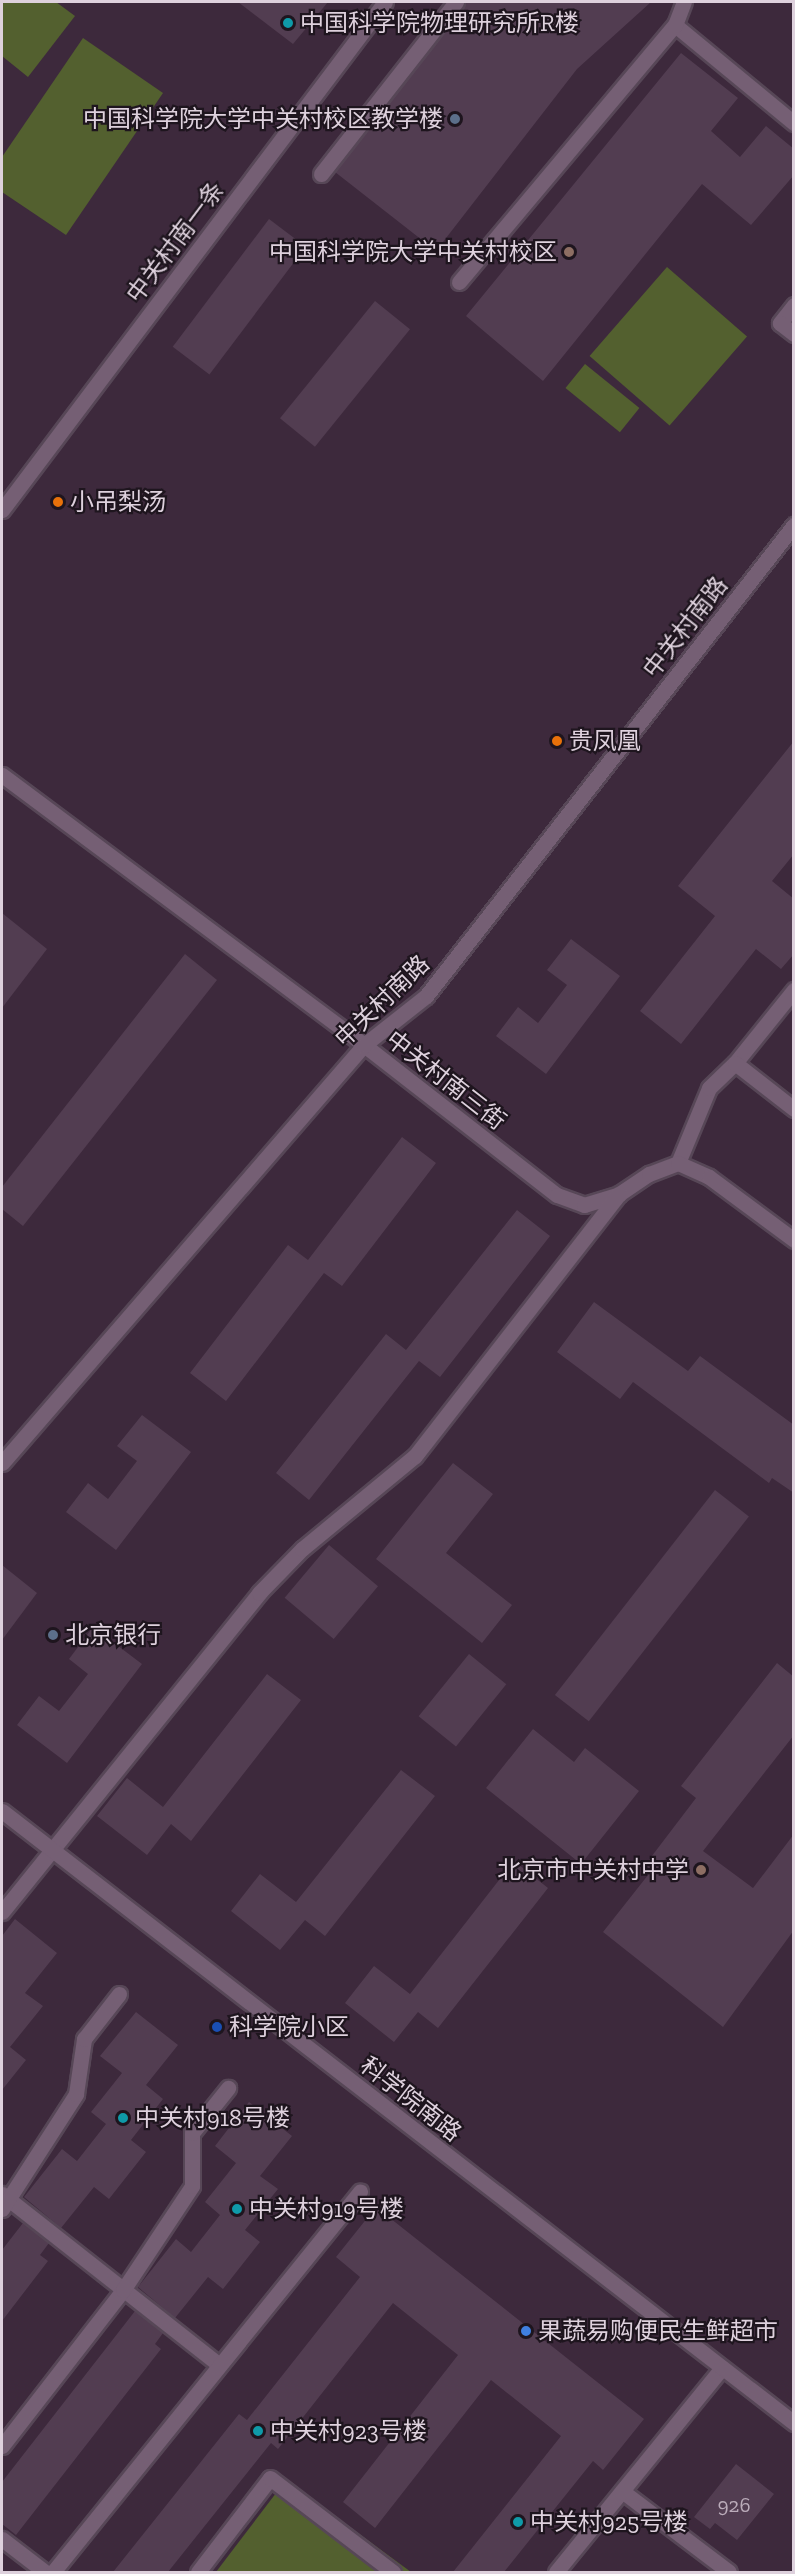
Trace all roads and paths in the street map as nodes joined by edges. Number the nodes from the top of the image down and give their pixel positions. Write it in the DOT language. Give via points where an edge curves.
graph roads {
  1 [pos="385,2"];
  2 [pos="456,2"];
  3 [pos="684,2"];
  4 [pos="675,25"];
  5 [pos="794,123"];
  6 [pos="321,174"];
  7 [pos="459,282"];
  8 [pos="794,305"];
  9 [pos="794,334"];
  10 [pos="2,510"];
  11 [pos="794,525"];
  12 [pos="2,775"];
  13 [pos="794,990"];
  14 [pos="364,1046"];
  15 [pos="735,1063"];
  16 [pos="794,1109"];
  17 [pos="678,1163"];
  18 [pos="619,1194"];
  19 [pos="794,1240"];
  20 [pos="2,1463"];
  21 [pos="2,1811"];
  22 [pos="49,1848"];
  23 [pos="2,1912"];
  24 [pos="119,1994"];
  25 [pos="228,2088"];
  26 [pos="360,2191"];
  27 [pos="4,2201"];
  28 [pos="123,2290"];
  29 [pos="218,2364"];
  30 [pos="722,2368"];
  31 [pos="794,2423"];
  32 [pos="2,2446"];
  33 [pos="622,2491"];
  34 [pos="2,2539"];
  35 [pos="45,2572"];
  36 [pos="53,2572"];
  37 [pos="198,2572"];
  38 [pos="393,2572"];
  39 [pos="556,2572"];
  40 [pos="729,2572"];
  1 -- 10 [label="street, 中关村南一条"];
  2 -- 6 [label="street"];
  3 -- 4 [label="street"];
  4 -- 5 [label="street"];
  4 -- 7 [label="street"];
  8 -- 9 [label="street" via="780,323"];
  11 -- 14 [label="street, 中关村南路" via="426,996"];
  12 -- 14 [label="street, 中关村南三街"];
  13 -- 15 [label="street"];
  14 -- 18 [label="street, 中关村南三街" via="557,1195 584,1205"];
  14 -- 20 [label="street, 中关村南路"];
  15 -- 16 [label="street"];
  15 -- 17 [label="street" via="709,1088"];
  17 -- 18 [label="street, 中关村南三街" via="649,1174"];
  17 -- 19 [label="street" via="709,1177"];
  18 -- 22 [label="street" via="415,1456 302,1549 259,1593"];
  21 -- 22 [label="street, 科学院南路"];
  22 -- 23 [label="street"];
  22 -- 30 [label="street, 科学院南路"];
  24 -- 27 [label="street" via="84,2038 76,2094"];
  25 -- 28 [label="street" via="192,2133 192,2186"];
  26 -- 29 [label="street"];
  27 -- 28 [label="street"];
  28 -- 29 [label="street"];
  28 -- 32 [label="street"];
  29 -- 36 [label="street"];
  30 -- 31 [label="street, 科学院南路"];
  30 -- 33 [label="street"];
  33 -- 39 [label="street"];
  33 -- 40 [label="street"];
  34 -- 35 [label="street"];
  37 -- 38 [label="street" via="270,2478"];
}
